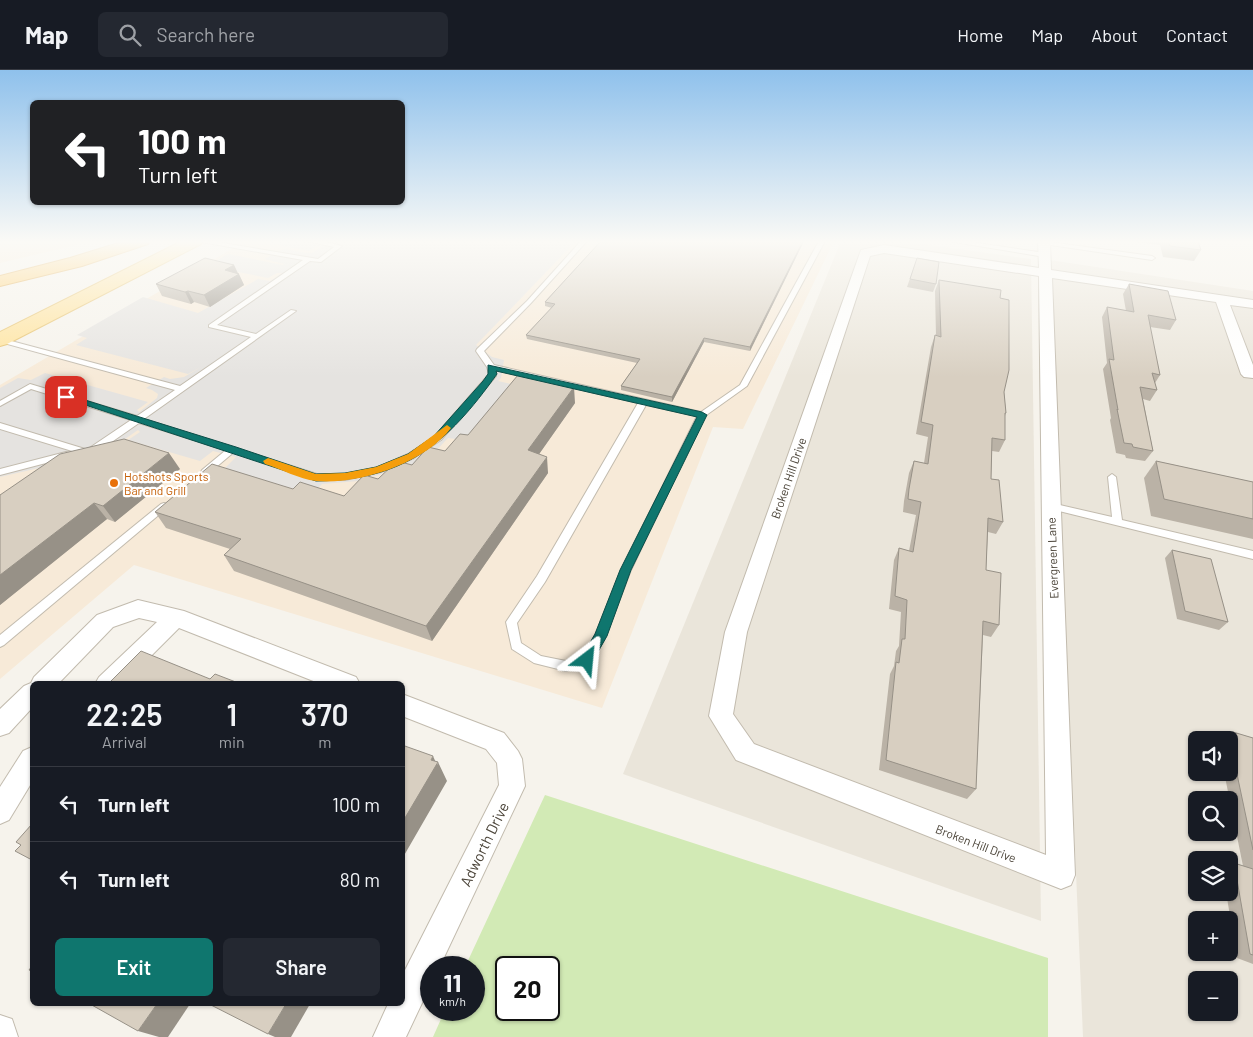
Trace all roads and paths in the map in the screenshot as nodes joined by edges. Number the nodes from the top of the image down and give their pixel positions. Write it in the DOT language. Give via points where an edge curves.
graph roads {
  1 [pos="73,286"];
  2 [pos="107,286"];
  3 [pos="269,286"];
  4 [pos="543,286"];
  5 [pos="797,286"];
  6 [pos="854,286"];
  7 [pos="1045,286"];
  8 [pos="1173,286"];
  9 [pos="1221,299"];
  10 [pos="1253,304"];
  11 [pos="32,305"];
  12 [pos="292,311"];
  13 [pos="256,336"];
  14 [pos="0,340"];
  15 [pos="491,367"];
  16 [pos="1249,374"];
  17 [pos="182,388"];
  18 [pos="643,402"];
  19 [pos="0,404"];
  20 [pos="702,415"];
  21 [pos="137,420"];
  22 [pos="0,426"];
  23 [pos="233,449"];
  24 [pos="82,451"];
  25 [pos="0,472"];
  26 [pos="1112,476"];
  27 [pos="195,480"];
  28 [pos="173,499"];
  29 [pos="1051,506"];
  30 [pos="1117,522"];
  31 [pos="1253,555"];
  32 [pos="176,616"];
  33 [pos="0,642"];
  34 [pos="45,681"];
  35 [pos="110,681"];
  36 [pos="340,681"];
  37 [pos="30,695"];
  38 [pos="405,706"];
  39 [pos="0,725"];
  40 [pos="30,762"];
  41 [pos="0,811"];
  42 [pos="1061,876"];
  43 [pos="405,1004"];
  44 [pos="404,1006"];
  45 [pos="0,1031"];
  46 [pos="2,1037"];
  47 [pos="389,1037"];
  1 -- 11 [label="main road"];
  2 -- 14 [label="main road"];
  3 -- 13 [label="lane" via="211,326"];
  4 -- 15 [label="lane" via="480,351"];
  5 -- 20 [label="lane" via="743,386"];
  6 -- 42 [label="street, Broken Hill Drive" via="736,632 721,716 745,752"];
  7 -- 29 [label="street, Evergreen Lane"];
  8 -- 9 [label="street, Broken Hill Drive"];
  9 -- 10 [label="street, Broken Hill Drive"];
  9 -- 16 [label="street"];
  12 -- 13 [label="lane"];
  13 -- 17 [label="lane"];
  14 -- 17 [label="lane"];
  15 -- 18 [label="lane"];
  15 -- 23 [label="lane" via="493,374 438,438 411,456 378,470 345,477 316,477"];
  17 -- 21 [label="lane"];
  18 -- 20 [label="lane"];
  18 -- 20 [label="lane" via="541,579 511,622 516,646 538,660 566,666 587,660 626,570"];
  19 -- 21 [label="lane" via="30,386"];
  21 -- 23 [label="lane"];
  21 -- 24 [label="lane" via="100,446"];
  22 -- 24 [label="lane"];
  23 -- 27 [label="lane"];
  24 -- 25 [label="lane"];
  26 -- 30 [label="lane"];
  28 -- 33 [label="lane"];
  29 -- 30 [label="lane"];
  29 -- 42 [label="street, Evergreen Lane"];
  30 -- 31 [label="lane"];
  32 -- 34 [label="street" via="138,609 105,621"];
  32 -- 35 [label="street"];
  32 -- 36 [label="street"];
  37 -- 39 [label="street"];
  38 -- 43 [label="street, Adworth Drive" via="495,741 510,759 512,786"];
  40 -- 41 [label="street"];
  44 -- 47 [label="street, Adworth Drive"];
  45 -- 46 [label="street"];
}
